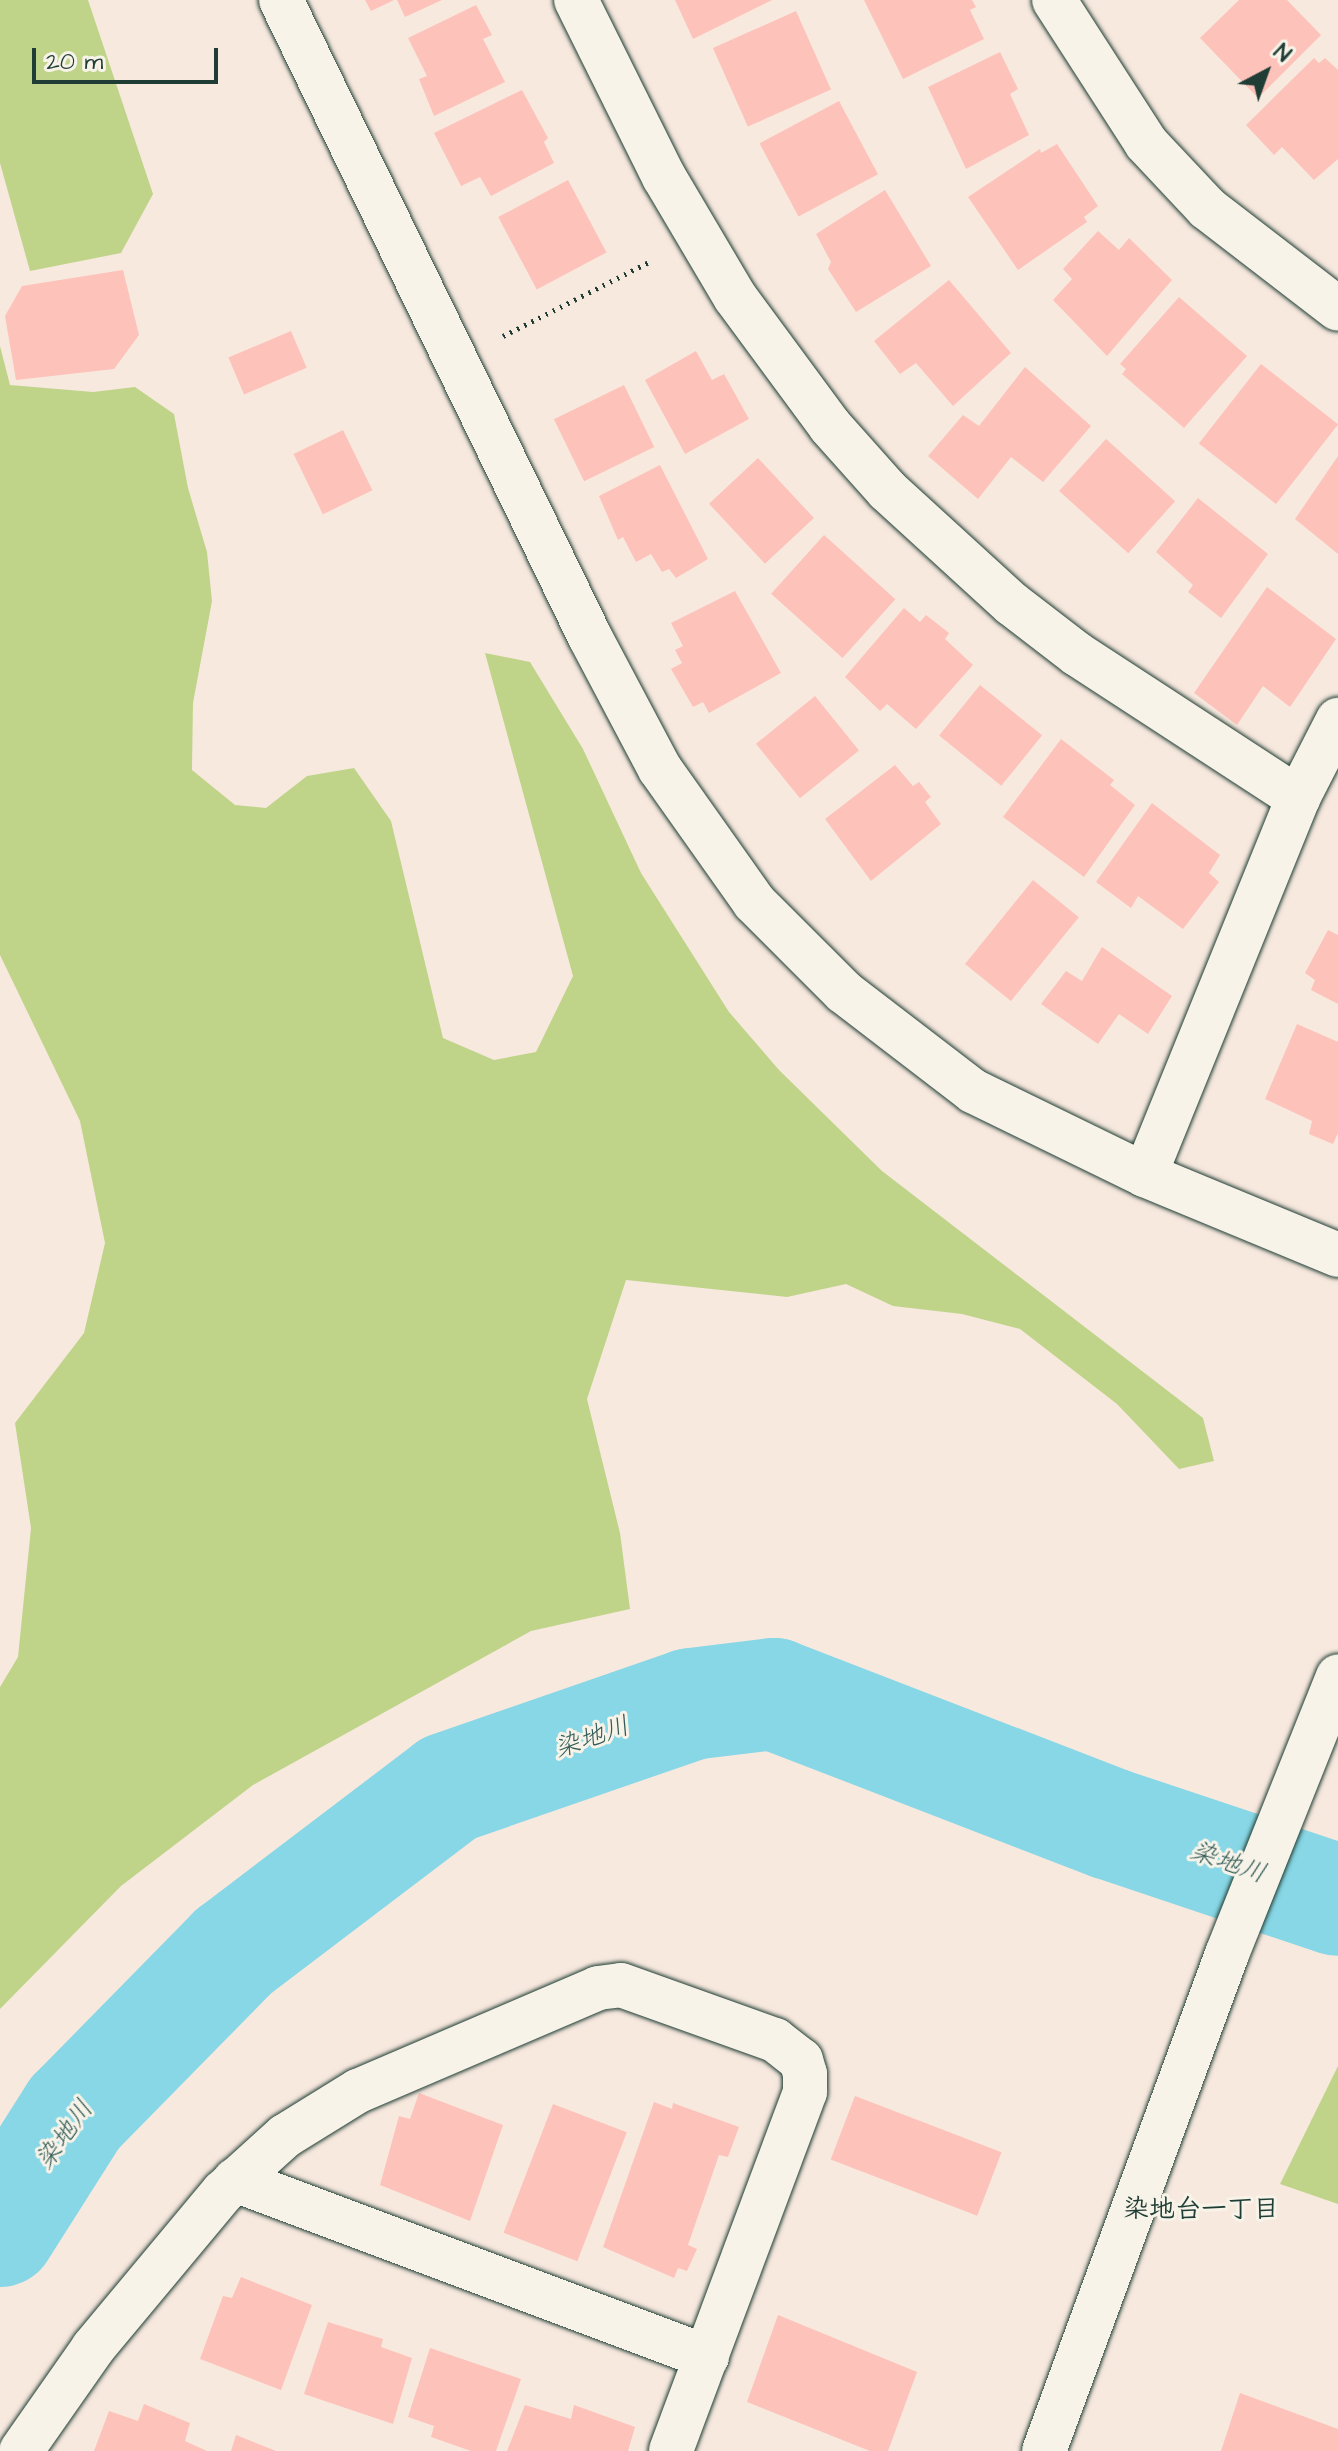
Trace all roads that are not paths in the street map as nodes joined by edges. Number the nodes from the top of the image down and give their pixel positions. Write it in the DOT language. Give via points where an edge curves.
graph roads {
  1 [pos="281,0"];
  2 [pos="576,0"];
  3 [pos="1054,0"];
  4 [pos="1338,309"];
  5 [pos="1338,720"];
  6 [pos="1298,798"];
  7 [pos="1145,1175"];
  8 [pos="1338,1255"];
  9 [pos="1335,1683"];
  10 [pos="235,2180"];
  11 [pos="707,2357"];
  12 [pos="21,2451"];
  13 [pos="671,2451"];
  14 [pos="1044,2451"];
  1 -- 7 [label="street" via="590,637 660,769 754,902 844,992 973,1091"];
  2 -- 6 [label="street" via="664,177 735,297 830,426 887,490 1012,604 1077,654"];
  3 -- 4 [label="street" via="1146,143 1207,208"];
  5 -- 6 [label="street"];
  6 -- 7 [label="street"];
  7 -- 8 [label="street"];
  9 -- 14 [label="street" via="1227,1954"];
  10 -- 11 [label="street"];
  10 -- 11 [label="street" via="305,2121 348,2096 609,1985 630,1986 746,2029 790,2047 801,2060 805,2092"];
  10 -- 12 [label="street" via="93,2348"];
  11 -- 13 [label="street"];
}
